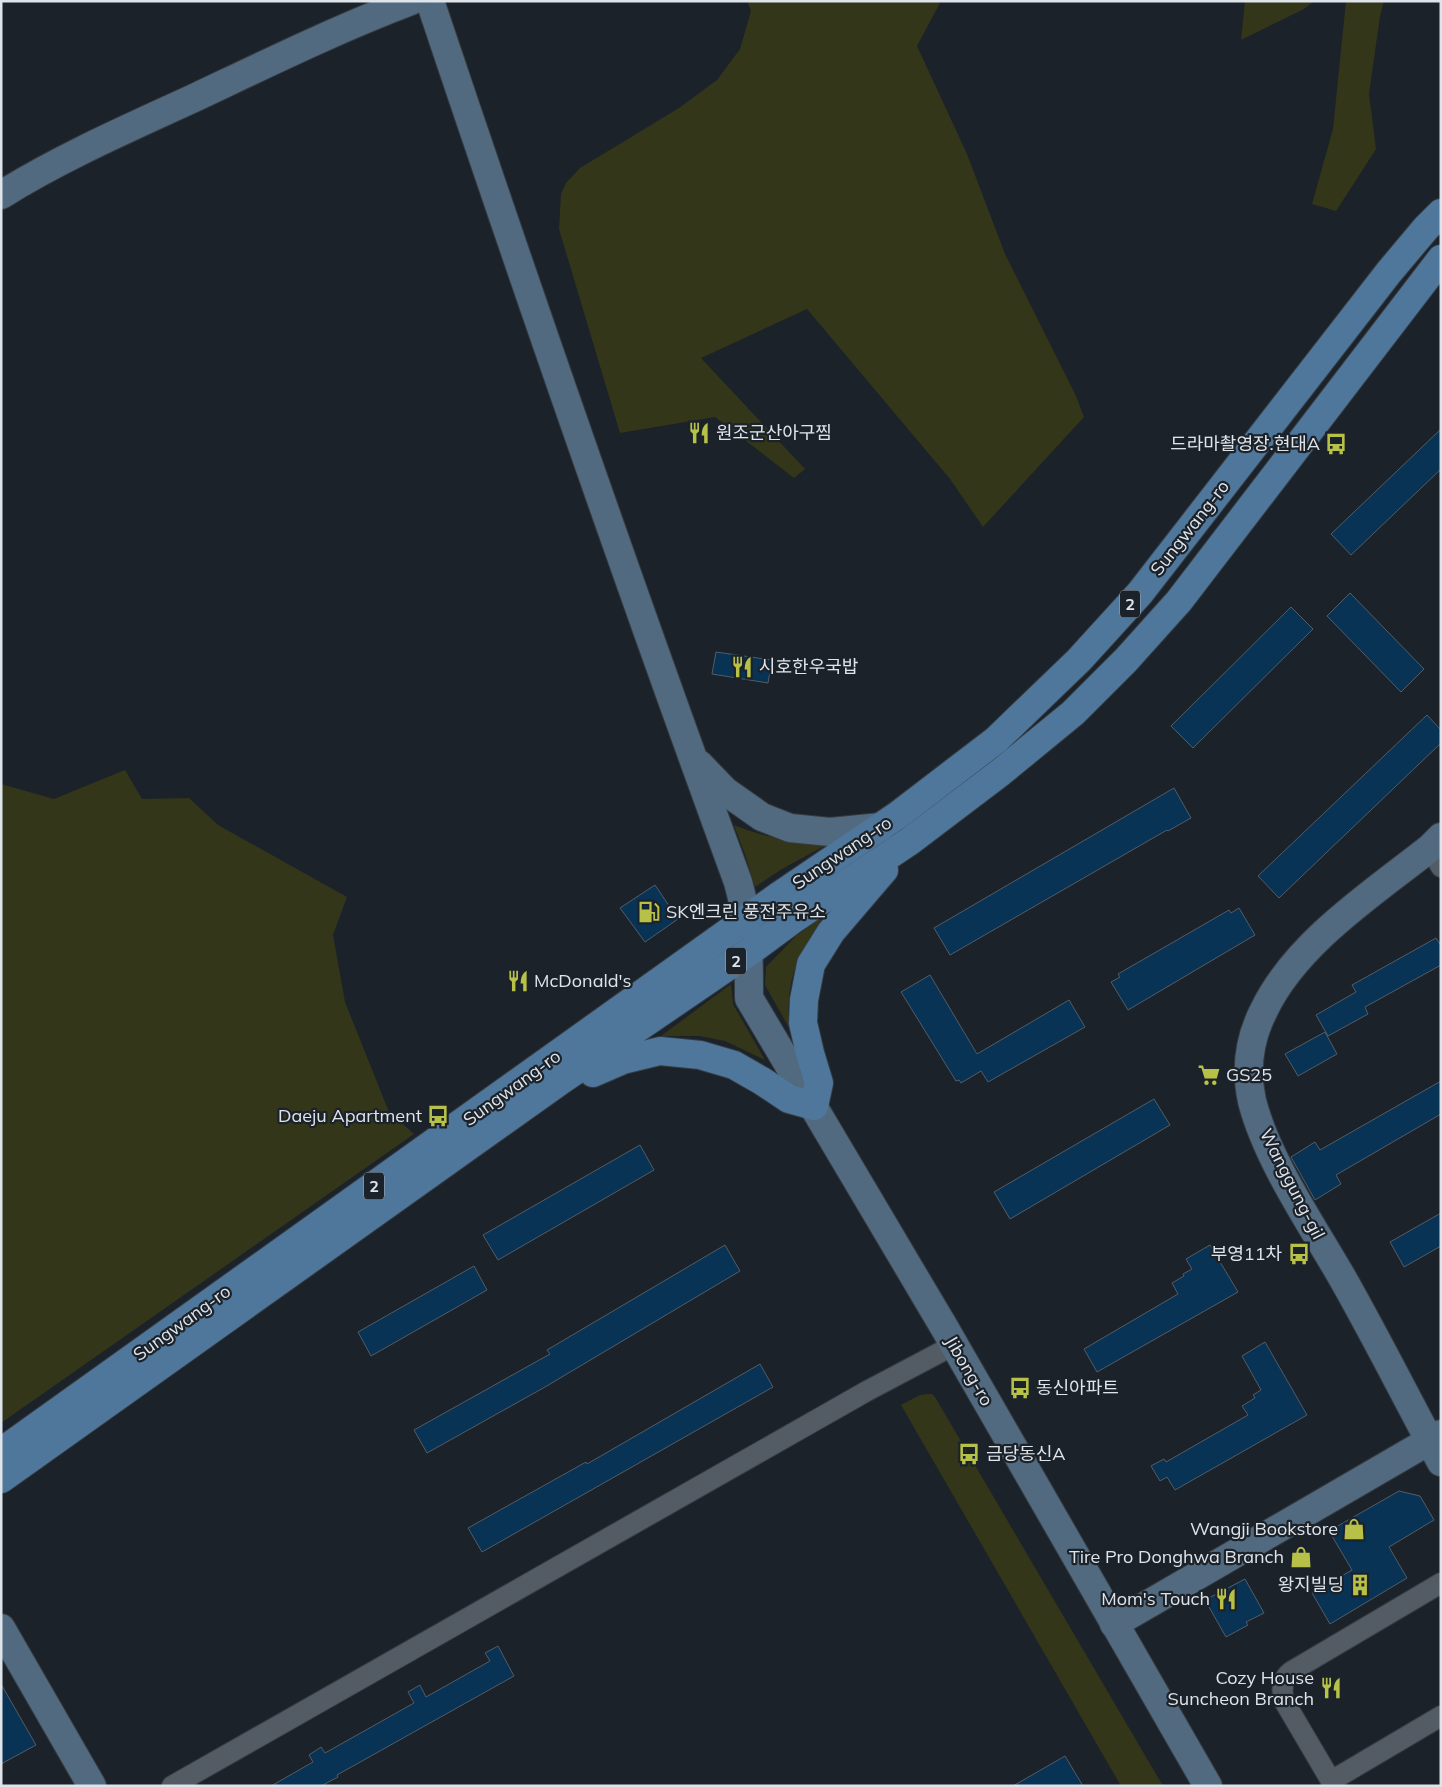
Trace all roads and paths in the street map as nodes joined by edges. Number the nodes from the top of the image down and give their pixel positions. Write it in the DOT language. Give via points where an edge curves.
graph roads {
  1 [pos="412,1"];
  2 [pos="430,1"];
  3 [pos="1,195"];
  4 [pos="1441,213"];
  5 [pos="1441,259"];
  6 [pos="692,756"];
  7 [pos="881,827"];
  8 [pos="910,841"];
  9 [pos="1437,850"];
  10 [pos="746,920"];
  11 [pos="749,952"];
  12 [pos="560,1081"];
  13 [pos="814,1106"];
  14 [pos="954,1345"];
  15 [pos="1437,1445"];
  16 [pos="1,1452"];
  17 [pos="1,1479"];
  18 [pos="1441,1582"];
  19 [pos="1114,1624"];
  20 [pos="1,1628"];
  21 [pos="1441,1716"];
  22 [pos="1332,1783"];
  23 [pos="92,1786"];
  24 [pos="172,1786"];
  25 [pos="1208,1786"];
  1 -- 3 [label="street" via="326,36 143,122 33,175"];
  2 -- 6 [label="street, Jibong-ro" via="600,502"];
  4 -- 7 [label="main road, Sungwang-ro / 2" via="1389,272 1140,593 1085,653 996,740"];
  5 -- 8 [label="main road, Sungwang-ro / 2" via="1178,601 1126,660 1073,712"];
  6 -- 7 [label="street" via="725,791 762,817 790,828 830,832"];
  6 -- 10 [label="street, Jibong-ro" via="738,885"];
  7 -- 10 [label="main road, Sungwang-ro / 2"];
  8 -- 11 [label="main road, Sungwang-ro / 2"];
  8 -- 13 [label="main road" via="831,932 811,964 804,1000 804,1023 819,1083"];
  9 -- 15 [label="street, Wanggung-gil" via="1330,928 1296,962 1263,1010 1248,1055 1252,1101 1278,1166"];
  10 -- 11 [label="street, Jibong-ro"];
  10 -- 16 [label="main road, Sungwang-ro / 2"];
  11 -- 12 [label="main road, Sungwang-ro / 2"];
  11 -- 13 [label="street, Jibong-ro" via="749,998"];
  12 -- 13 [label="main road" via="660,1051 700,1055 734,1065 789,1099"];
  12 -- 17 [label="main road, Sungwang-ro / 2"];
  13 -- 14 [label="street, Jibong-ro"];
  14 -- 19 [label="street, Jibong-ro"];
  14 -- 24 [label="street" via="867,1391"];
  15 -- 19 [label="street"];
  18 -- 22 [label="street" via="1286,1677 1282,1688 1284,1700"];
  19 -- 25 [label="street, Jibong-ro"];
  20 -- 23 [label="street"];
  21 -- 22 [label="street"];
}
